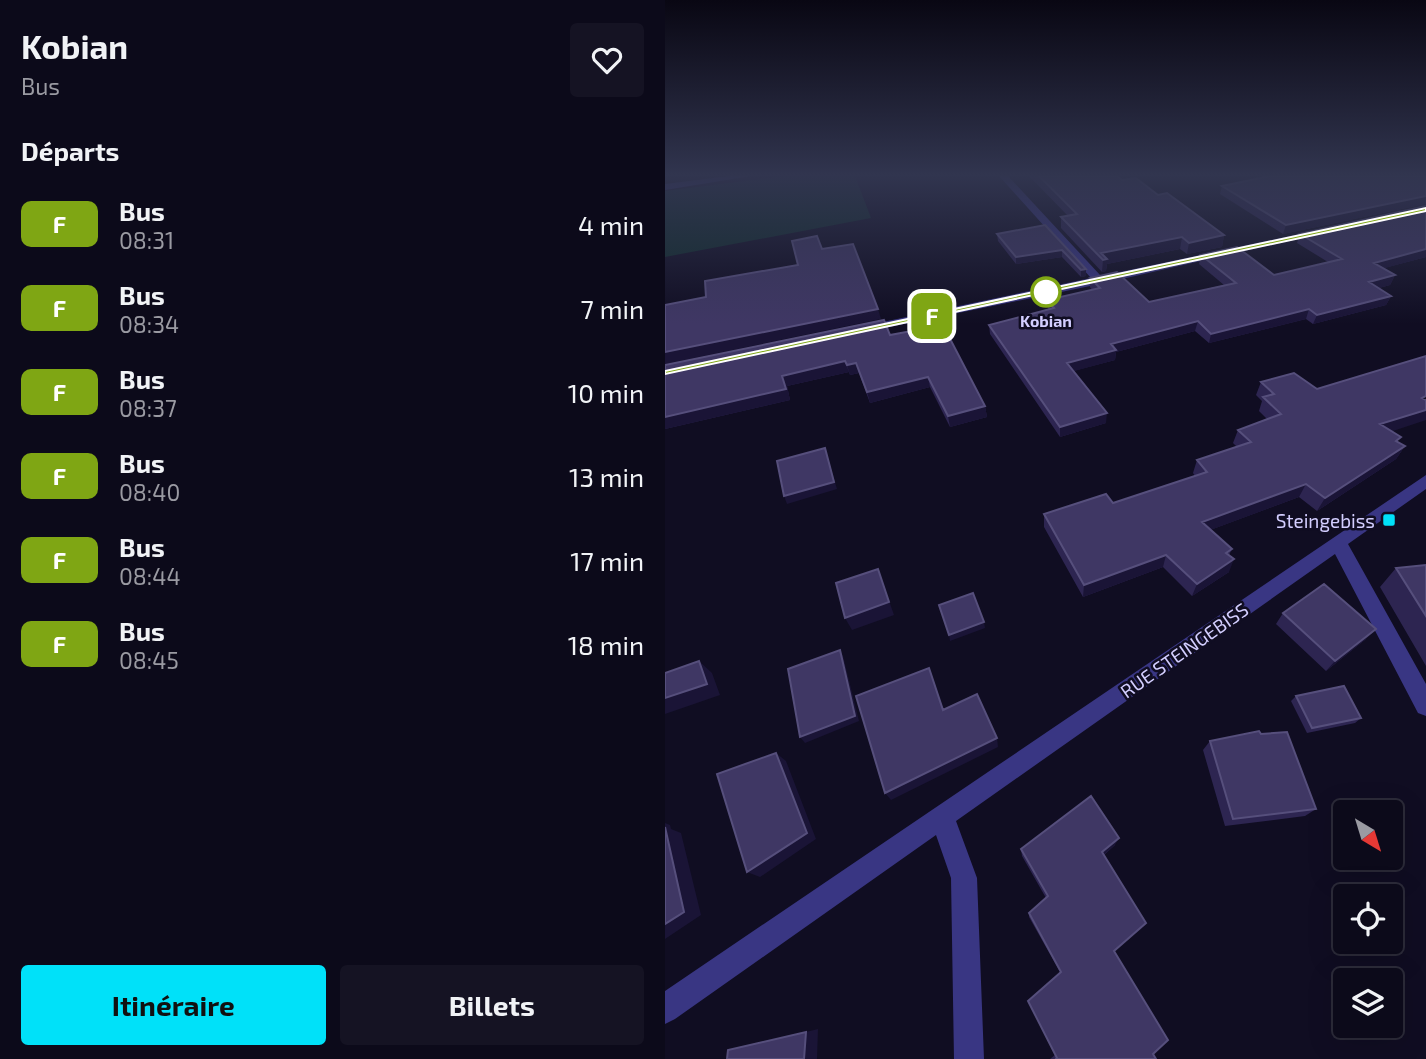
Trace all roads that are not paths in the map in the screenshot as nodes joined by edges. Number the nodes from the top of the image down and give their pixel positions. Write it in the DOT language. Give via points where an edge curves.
graph roads {
  1 [pos="1049,225"];
  2 [pos="1331,231"];
  3 [pos="1100,281"];
  4 [pos="855,332"];
  5 [pos="1426,481"];
  6 [pos="1338,543"];
  7 [pos="1426,705"];
  8 [pos="943,819"];
  9 [pos="665,1009"];
  10 [pos="969,1059"];
  1 -- 3 [label="street"];
  2 -- 3 [label="street"];
  3 -- 4 [label="street"];
  5 -- 6 [label="street, RUE STEINGEBISS"];
  6 -- 7 [label="street"];
  6 -- 8 [label="street, RUE STEINGEBISS"];
  8 -- 9 [label="street, RUE STEINGEBISS"];
  8 -- 10 [label="street" via="964,878"];
}
